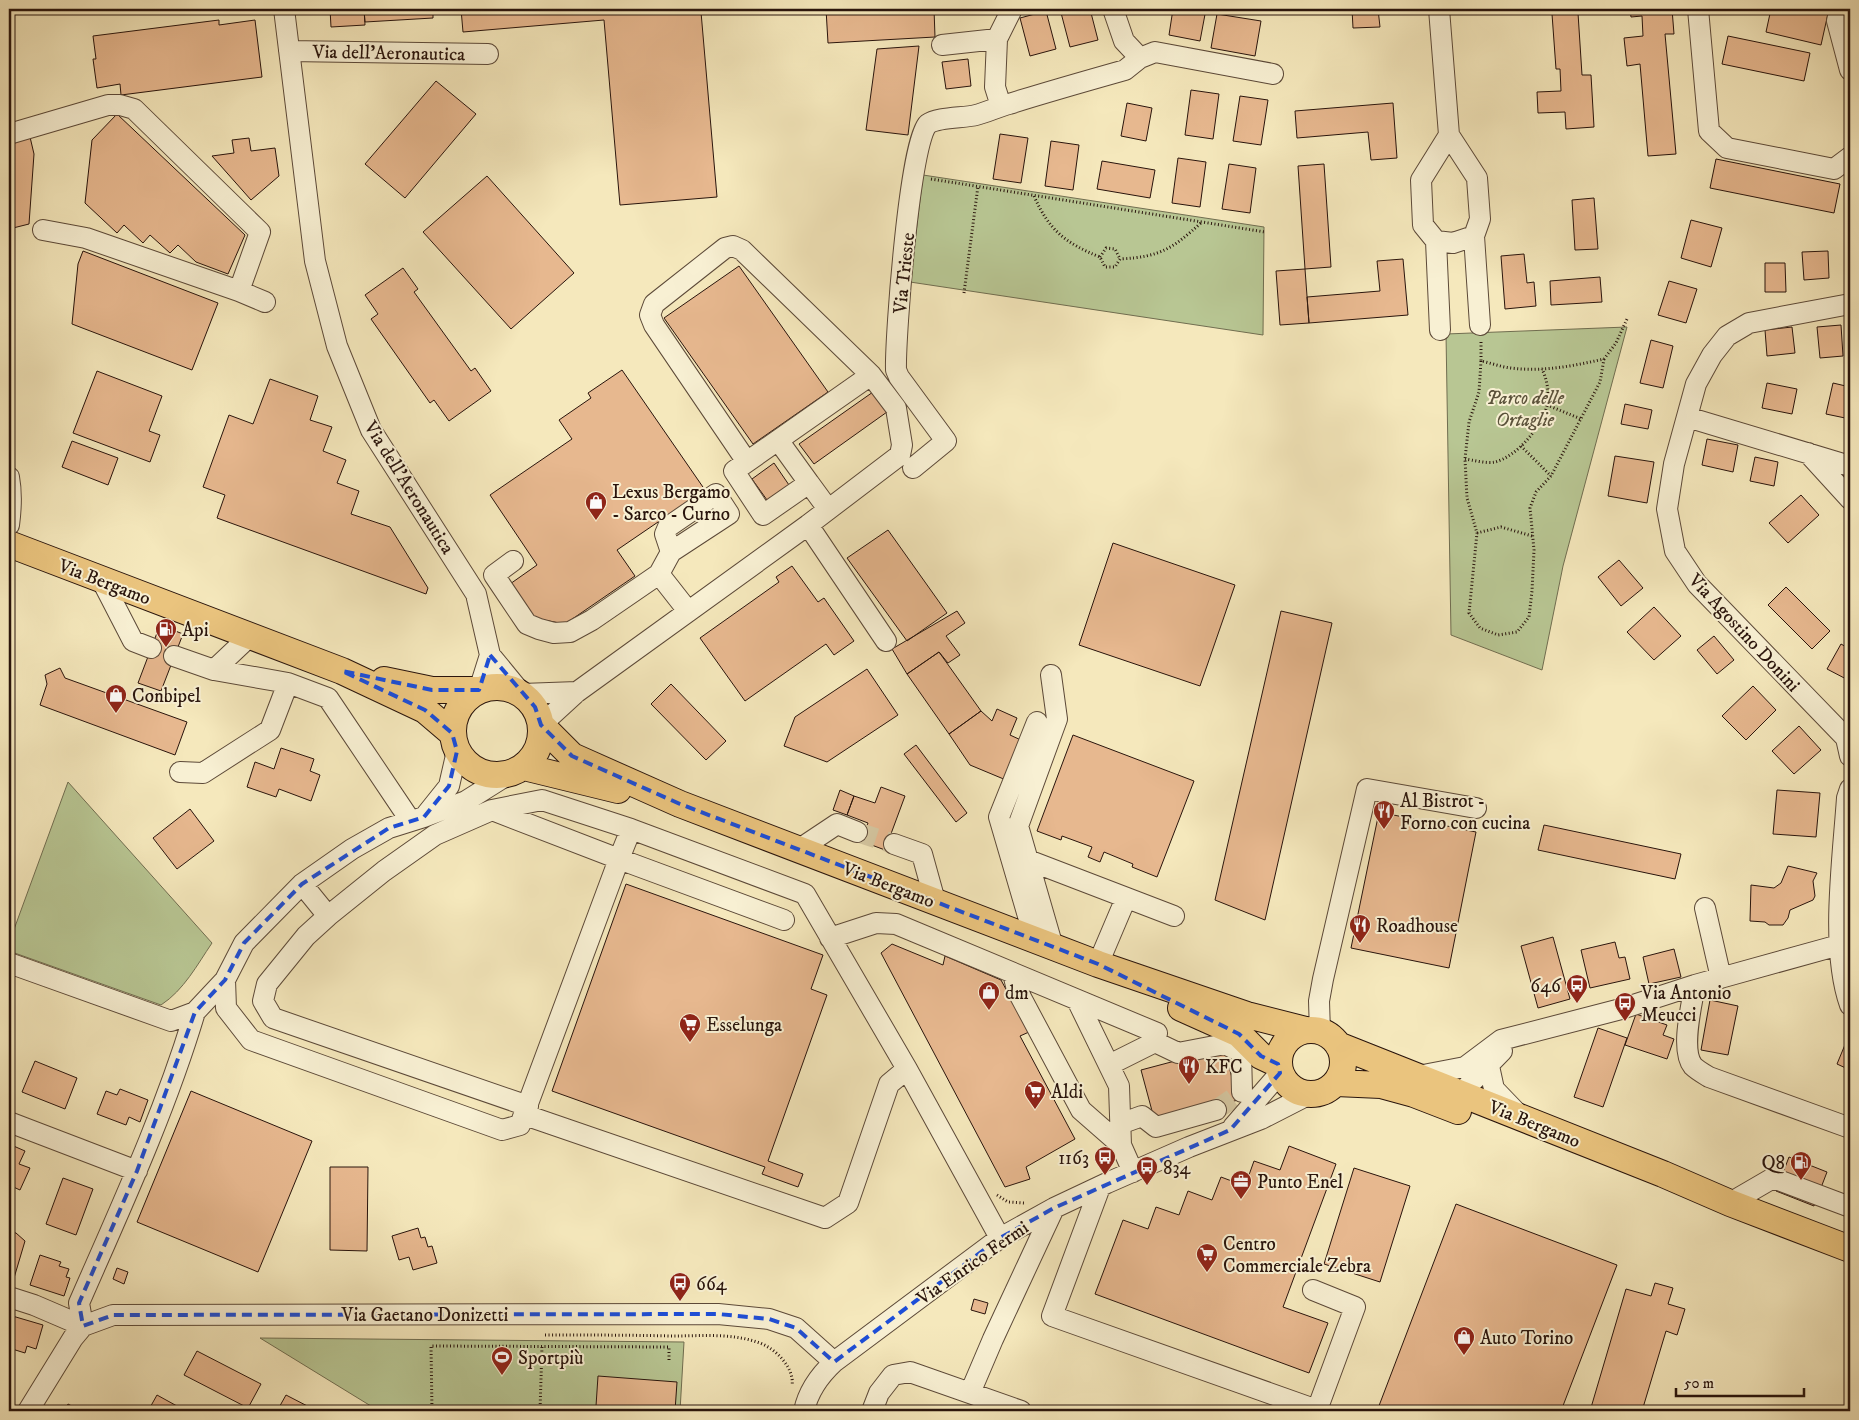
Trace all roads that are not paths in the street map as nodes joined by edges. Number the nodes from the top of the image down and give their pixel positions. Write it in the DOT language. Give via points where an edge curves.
graph roads {
  1 [pos="284,9"];
  2 [pos="1012,9"];
  3 [pos="1113,9"];
  4 [pos="1439,9"];
  5 [pos="1698,9"];
  6 [pos="1840,9"];
  7 [pos="997,39"];
  8 [pos="942,45"];
  9 [pos="289,51"];
  10 [pos="488,54"];
  11 [pos="1140,58"];
  12 [pos="1850,70"];
  13 [pos="1273,74"];
  14 [pos="1001,106"];
  15 [pos="9,134"];
  16 [pos="1449,135"];
  17 [pos="1850,157"];
  18 [pos="43,230"];
  19 [pos="1474,236"];
  20 [pos="1436,241"];
  21 [pos="240,291"];
  22 [pos="265,302"];
  23 [pos="1850,304"];
  24 [pos="1480,325"];
  25 [pos="1440,330"];
  26 [pos="871,375"];
  27 [pos="1687,417"];
  28 [pos="778,440"];
  29 [pos="1807,452"];
  30 [pos="746,462"];
  31 [pos="1850,466"];
  32 [pos="913,468"];
  33 [pos="9,477"];
  34 [pos="809,482"];
  35 [pos="1850,500"];
  36 [pos="828,509"];
  37 [pos="9,525"];
  38 [pos="808,525"];
  39 [pos="9,540"];
  40 [pos="9,544"];
  41 [pos="671,552"];
  42 [pos="514,561"];
  43 [pos="659,574"];
  44 [pos="102,580"];
  45 [pos="688,612"];
  46 [pos="250,636"];
  47 [pos="886,641"];
  48 [pos="151,648"];
  49 [pos="490,655"];
  50 [pos="174,656"];
  51 [pos="214,670"];
  52 [pos="342,671"];
  53 [pos="1051,675"];
  54 [pos="288,683"];
  55 [pos="479,690"];
  56 [pos="576,692"];
  57 [pos="522,694"];
  58 [pos="1037,722"];
  59 [pos="541,726"];
  60 [pos="455,742"];
  61 [pos="1850,756"];
  62 [pos="516,770"];
  63 [pos="180,772"];
  64 [pos="1850,789"];
  65 [pos="680,804"];
  66 [pos="1476,808"];
  67 [pos="492,810"];
  68 [pos="417,819"];
  69 [pos="631,829"];
  70 [pos="857,832"];
  71 [pos="894,844"];
  72 [pos="798,850"];
  73 [pos="619,859"];
  74 [pos="1028,860"];
  75 [pos="302,884"];
  76 [pos="1126,898"];
  77 [pos="936,901"];
  78 [pos="1705,908"];
  79 [pos="328,916"];
  80 [pos="1174,916"];
  81 [pos="784,920"];
  82 [pos="830,938"];
  83 [pos="1044,943"];
  84 [pos="1845,943"];
  85 [pos="9,963"];
  86 [pos="1098,964"];
  87 [pos="1013,973"];
  88 [pos="1721,978"];
  89 [pos="225,980"];
  90 [pos="1695,985"];
  91 [pos="1077,1000"];
  92 [pos="1850,1005"];
  93 [pos="195,1012"];
  94 [pos="1321,1036"];
  95 [pos="1519,1036"];
  96 [pos="1155,1042"];
  97 [pos="1109,1065"];
  98 [pos="1489,1066"];
  99 [pos="907,1069"];
  100 [pos="1279,1069"];
  101 [pos="1336,1083"];
  102 [pos="1416,1085"];
  103 [pos="1242,1092"];
  104 [pos="1461,1093"];
  105 [pos="1308,1095"];
  106 [pos="1216,1110"];
  107 [pos="526,1111"];
  108 [pos="1520,1117"];
  109 [pos="9,1122"];
  110 [pos="1120,1124"];
  111 [pos="1850,1128"];
  112 [pos="1230,1130"];
  113 [pos="1121,1145"];
  114 [pos="136,1171"];
  115 [pos="1133,1172"];
  116 [pos="1100,1187"];
  117 [pos="1730,1203"];
  118 [pos="1850,1207"];
  119 [pos="1054,1208"];
  120 [pos="1000,1238"];
  121 [pos="1850,1249"];
  122 [pos="1313,1290"];
  123 [pos="9,1297"];
  124 [pos="83,1326"];
  125 [pos="834,1362"];
  126 [pos="970,1393"];
  127 [pos="28,1411"];
  128 [pos="804,1411"];
  129 [pos="872,1411"];
  130 [pos="1021,1411"];
  1 -- 9 [label="street, Via dell'Aeronautica"];
  2 -- 7 [label="street"];
  3 -- 11 [label="street" via="1124,42"];
  4 -- 16 [label="street"];
  5 -- 17 [label="street" via="1709,131 1727,148 1834,169"];
  6 -- 12 [label="street" via="1837,21"];
  7 -- 8 [label="street"];
  7 -- 14 [label="street" via="995,87"];
  9 -- 10 [label="street, Via dell'Aeronautica"];
  9 -- 49 [label="street, Via dell'Aeronautica" via="315,261 337,346 371,430 476,594"];
  11 -- 13 [label="street, Via Trieste" via="1155,52"];
  11 -- 14 [label="street, Via Trieste" via="1125,70"];
  14 -- 32 [label="street, Via Trieste" via="978,114 935,121 928,124 921,137 913,176 901,286 896,370 946,441"];
  15 -- 21 [label="street" via="108,105 134,109 260,232"];
  16 -- 19 [label="street" via="1477,178 1480,219"];
  16 -- 20 [label="street" via="1421,180 1423,225"];
  18 -- 21 [label="street" via="86,238"];
  19 -- 20 [label="street" via="1453,243"];
  19 -- 24 [label="street"];
  20 -- 25 [label="street"];
  21 -- 22 [label="street"];
  23 -- 27 [label="street, Via Agostino Donini" via="1749,323 1727,336 1696,384"];
  26 -- 28 [label="street"];
  26 -- 30 [label="street" via="742,250 734,246 725,248 654,304 650,315"];
  26 -- 36 [label="street" via="896,408 902,446 900,454"];
  27 -- 29 [label="street"];
  27 -- 61 [label="street, Via Agostino Donini" via="1674,464 1667,509 1676,552 1697,584 1846,738"];
  28 -- 30 [label="street"];
  28 -- 34 [label="street"];
  29 -- 31 [label="street"];
  29 -- 35 [label="street"];
  30 -- 34 [label="street" via="734,471 763,515"];
  33 -- 37 [label="street"];
  34 -- 36 [label="street"];
  36 -- 38 [label="street"];
  38 -- 45 [label="street"];
  38 -- 47 [label="street"];
  39 -- 40 [label="street"];
  40 -- 44 [label="main road, Via Bergamo"];
  41 -- 43 [label="street"];
  42 -- 43 [label="street" via="494,575 527,624 554,633 570,632 592,620"];
  43 -- 45 [label="street"];
  44 -- 46 [label="main road, Via Bergamo"];
  44 -- 48 [label="street" via="132,641"];
  45 -- 56 [label="street"];
  46 -- 51 [label="street"];
  46 -- 52 [label="main road, Via Bergamo"];
  49 -- 55 [label="street"];
  49 -- 57 [label="street, Via dell'Aeronautica"];
  50 -- 51 [label="street"];
  51 -- 54 [label="street"];
  52 -- 55 [label="main road, Via Bergamo" via="432,690"];
  52 -- 60 [label="main road, Via Bergamo" via="425,710"];
  53 -- 74 [label="street" via="1057,719 1018,826"];
  54 -- 63 [label="street" via="270,730 203,773"];
  54 -- 68 [label="street" via="328,698"];
  55 -- 57 [label="main road" via="501,686"];
  55 -- 60 [label="main road" via="459,708 454,720"];
  56 -- 57 [label="street"];
  56 -- 59 [label="street"];
  57 -- 59 [label="main road" via="535,708"];
  58 -- 83 [label="street" via="999,817"];
  59 -- 62 [label="main road" via="538,748"];
  59 -- 65 [label="main road, Via Bergamo" via="572,756"];
  60 -- 62 [label="main road" via="470,766 489,775"];
  60 -- 68 [label="street" via="449,786"];
  62 -- 65 [label="main road, Via Bergamo"];
  62 -- 68 [label="street" via="466,801"];
  64 -- 84 [label="street" via="1839,921"];
  65 -- 72 [label="main road, Via Bergamo"];
  66 -- 94 [label="street" via="1367,788 1323,979 1319,1002"];
  67 -- 69 [label="street" via="542,800"];
  67 -- 73 [label="street"];
  67 -- 79 [label="street" via="435,836 384,871"];
  68 -- 75 [label="street" via="389,828"];
  69 -- 73 [label="street"];
  69 -- 82 [label="street" via="805,894"];
  70 -- 72 [label="street" via="837,824"];
  71 -- 77 [label="street" via="922,854"];
  72 -- 77 [label="main road, Via Bergamo"];
  73 -- 81 [label="street"];
  73 -- 107 [label="street"];
  74 -- 76 [label="street"];
  74 -- 83 [label="street"];
  75 -- 79 [label="street"];
  75 -- 89 [label="street" via="244,943"];
  76 -- 80 [label="street"];
  76 -- 86 [label="street"];
  77 -- 83 [label="main road, Via Bergamo"];
  78 -- 88 [label="street"];
  79 -- 107 [label="street" via="306,936 267,984 263,1001 273,1018"];
  82 -- 87 [label="street" via="876,923 896,924"];
  82 -- 99 [label="street"];
  83 -- 86 [label="main road, Via Bergamo"];
  84 -- 88 [label="street"];
  84 -- 92 [label="street" via="1845,990"];
  85 -- 93 [label="street" via="171,1021"];
  86 -- 94 [label="main road, Via Bergamo" via="1247,1015"];
  86 -- 100 [label="main road, Via Bergamo" via="1170,1003 1239,1034"];
  87 -- 91 [label="street"];
  87 -- 113 [label="street" via="1017,990 1081,1110"];
  88 -- 90 [label="street"];
  89 -- 93 [label="street"];
  89 -- 107 [label="street" via="226,1008 251,1040 502,1130 520,1126"];
  90 -- 95 [label="street"];
  90 -- 111 [label="street" via="1688,1037 1688,1055 1693,1066 1709,1077"];
  91 -- 96 [label="street" via="1157,1033"];
  91 -- 97 [label="street"];
  93 -- 114 [label="street" via="184,1050"];
  94 -- 100 [label="main road" via="1293,1036 1284,1045"];
  94 -- 101 [label="main road" via="1342,1059"];
  94 -- 102 [label="main road, Via Bergamo" via="1382,1064"];
  95 -- 98 [label="street"];
  95 -- 102 [label="street" via="1501,1040 1465,1067"];
  96 -- 97 [label="street"];
  96 -- 103 [label="street" via="1178,1053 1225,1044 1241,1052"];
  97 -- 110 [label="street" via="1119,1086"];
  98 -- 104 [label="street"];
  98 -- 108 [label="street" via="1494,1089"];
  99 -- 107 [label="street" via="889,1084 848,1203 825,1218"];
  99 -- 120 [label="street"];
  100 -- 105 [label="main road" via="1294,1090"];
  100 -- 112 [label="street, Via Enrico Fermi"];
  101 -- 102 [label="main road, Via Bergamo"];
  101 -- 105 [label="main road" via="1320,1094"];
  102 -- 104 [label="main road, Via Bergamo"];
  102 -- 117 [label="main road, Via Bergamo" via="1612,1170"];
  104 -- 108 [label="main road, Via Bergamo"];
  105 -- 112 [label="street, Via Enrico Fermi" via="1261,1119"];
  106 -- 110 [label="street" via="1156,1127 1142,1116"];
  108 -- 117 [label="main road, Via Bergamo"];
  109 -- 114 [label="street"];
  110 -- 113 [label="street"];
  112 -- 115 [label="street, Via Enrico Fermi"];
  113 -- 115 [label="street"];
  114 -- 124 [label="street" via="79,1303"];
  115 -- 116 [label="street, Via Enrico Fermi"];
  116 -- 119 [label="street, Via Enrico Fermi"];
  116 -- 122 [label="street" via="1052,1316 1317,1410 1355,1307"];
  117 -- 118 [label="street" via="1774,1178"];
  117 -- 121 [label="main road, Via Bergamo"];
  119 -- 120 [label="street, Via Enrico Fermi"];
  119 -- 126 [label="street"];
  120 -- 125 [label="street, Via Enrico Fermi"];
  123 -- 124 [label="street"];
  124 -- 125 [label="street, Via Gaetano Donizetti" via="113,1315 718,1314 769,1318 796,1328"];
  124 -- 127 [label="street"];
  125 -- 128 [label="street, Via Enrico Fermi" via="822,1374"];
  126 -- 129 [label="street" via="910,1372 893,1375 879,1393"];
  126 -- 130 [label="street"];
}
